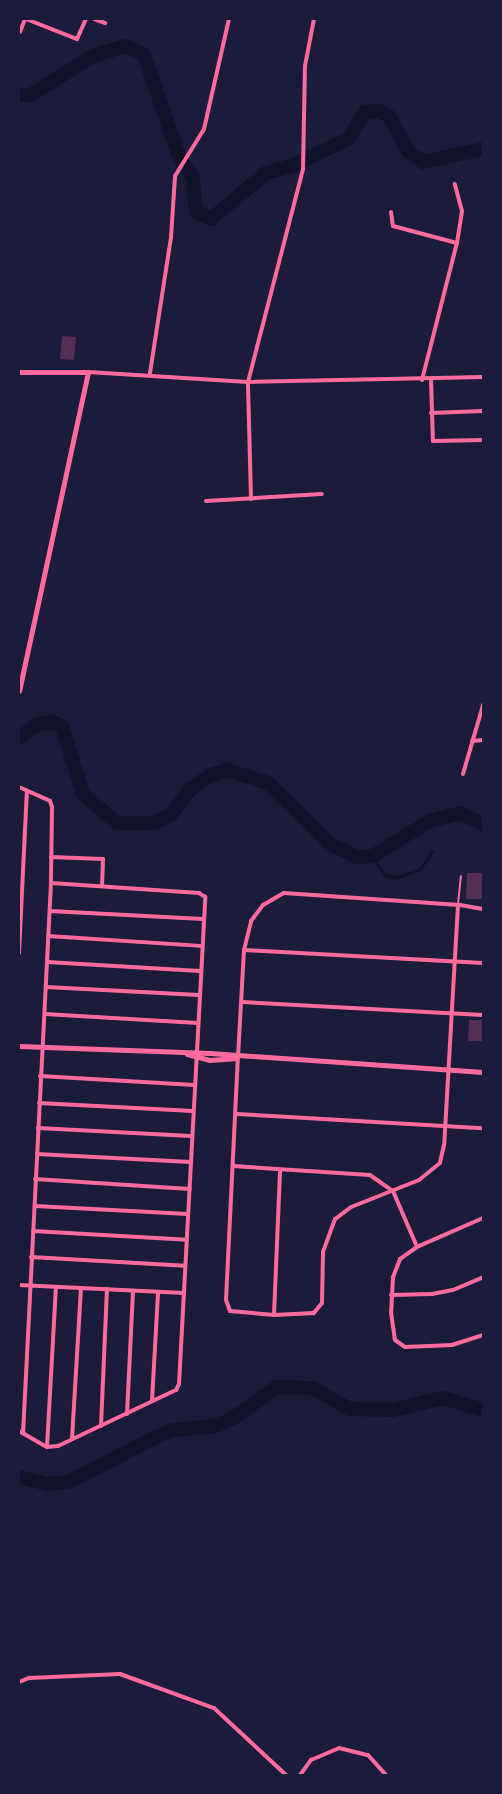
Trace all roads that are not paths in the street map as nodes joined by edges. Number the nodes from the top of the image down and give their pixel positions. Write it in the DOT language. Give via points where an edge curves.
graph roads {
  1 [pos="26,19"];
  2 [pos="86,19"];
  3 [pos="94,19"];
  4 [pos="229,19"];
  5 [pos="314,19"];
  6 [pos="105,23"];
  7 [pos="20,32"];
  8 [pos="455,184"];
  9 [pos="391,212"];
  10 [pos="457,243"];
  11 [pos="19,372"];
  12 [pos="88,372"];
  13 [pos="150,374"];
  14 [pos="483,377"];
  15 [pos="431,379"];
  16 [pos="422,380"];
  17 [pos="248,382"];
  18 [pos="483,411"];
  19 [pos="432,413"];
  20 [pos="483,440"];
  21 [pos="322,494"];
  22 [pos="251,499"];
  23 [pos="206,501"];
  24 [pos="19,691"];
  25 [pos="483,706"];
  26 [pos="483,740"];
  27 [pos="472,741"];
  28 [pos="463,774"];
  29 [pos="19,787"];
  30 [pos="27,791"];
  31 [pos="52,857"];
  32 [pos="461,876"];
  33 [pos="51,883"];
  34 [pos="102,886"];
  35 [pos="458,906"];
  36 [pos="483,909"];
  37 [pos="50,910"];
  38 [pos="203,919"];
  39 [pos="48,936"];
  40 [pos="201,946"];
  41 [pos="244,950"];
  42 [pos="19,953"];
  43 [pos="453,961"];
  44 [pos="47,962"];
  45 [pos="483,963"];
  46 [pos="200,971"];
  47 [pos="46,987"];
  48 [pos="199,995"];
  49 [pos="242,1002"];
  50 [pos="45,1014"];
  51 [pos="450,1014"];
  52 [pos="483,1015"];
  53 [pos="198,1023"];
  54 [pos="19,1046"];
  55 [pos="43,1046"];
  56 [pos="196,1055"];
  57 [pos="238,1057"];
  58 [pos="447,1071"];
  59 [pos="483,1072"];
  60 [pos="40,1076"];
  61 [pos="195,1085"];
  62 [pos="40,1102"];
  63 [pos="193,1111"];
  64 [pos="237,1114"];
  65 [pos="444,1126"];
  66 [pos="38,1128"];
  67 [pos="483,1128"];
  68 [pos="192,1136"];
  69 [pos="38,1154"];
  70 [pos="191,1162"];
  71 [pos="233,1166"];
  72 [pos="280,1171"];
  73 [pos="35,1180"];
  74 [pos="190,1188"];
  75 [pos="393,1191"];
  76 [pos="35,1206"];
  77 [pos="188,1214"];
  78 [pos="483,1218"];
  79 [pos="33,1231"];
  80 [pos="186,1240"];
  81 [pos="417,1247"];
  82 [pos="31,1257"];
  83 [pos="186,1266"];
  84 [pos="483,1277"];
  85 [pos="19,1285"];
  86 [pos="30,1286"];
  87 [pos="56,1287"];
  88 [pos="81,1288"];
  89 [pos="107,1290"];
  90 [pos="133,1291"];
  91 [pos="158,1292"];
  92 [pos="184,1293"];
  93 [pos="391,1295"];
  94 [pos="274,1315"];
  95 [pos="483,1335"];
  96 [pos="152,1401"];
  97 [pos="127,1414"];
  98 [pos="101,1426"];
  99 [pos="21,1432"];
  100 [pos="72,1439"];
  101 [pos="47,1447"];
  102 [pos="19,1682"];
  103 [pos="286,1775"];
  104 [pos="300,1775"];
  105 [pos="386,1775"];
  1 -- 2 [label="street" via="77,39"];
  1 -- 7 [label="street"];
  3 -- 6 [label="street"];
  4 -- 13 [label="street" via="207,119 192,150 174,176 171,237"];
  5 -- 17 [label="street" via="305,66 304,169"];
  8 -- 10 [label="street" via="462,211"];
  9 -- 10 [label="street" via="393,226"];
  10 -- 16 [label="street"];
  11 -- 12 [label="street"];
  12 -- 13 [label="street"];
  12 -- 24 [label="street"];
  13 -- 17 [label="street"];
  14 -- 15 [label="street"];
  15 -- 16 [label="street"];
  15 -- 19 [label="street"];
  16 -- 17 [label="street"];
  17 -- 22 [label="street"];
  18 -- 19 [label="street"];
  19 -- 20 [label="street" via="432,441"];
  21 -- 22 [label="street"];
  22 -- 23 [label="street"];
  25 -- 27 [label="street"];
  26 -- 27 [label="street"];
  27 -- 28 [label="street"];
  29 -- 30 [label="street"];
  30 -- 31 [label="street" via="51,803"];
  30 -- 42 [label="street"];
  31 -- 33 [label="street"];
  31 -- 34 [label="street" via="103,859"];
  32 -- 35 [label="lane"];
  33 -- 34 [label="street"];
  33 -- 37 [label="street"];
  34 -- 38 [label="street" via="203,894"];
  35 -- 36 [label="street"];
  35 -- 41 [label="street" via="284,893 271,899 256,913 247,929"];
  35 -- 43 [label="street"];
  37 -- 38 [label="street"];
  37 -- 39 [label="street"];
  38 -- 40 [label="street"];
  39 -- 40 [label="street"];
  39 -- 44 [label="street"];
  40 -- 46 [label="street"];
  41 -- 43 [label="street"];
  41 -- 49 [label="street"];
  43 -- 45 [label="street"];
  43 -- 51 [label="street"];
  44 -- 46 [label="street"];
  44 -- 47 [label="street"];
  46 -- 48 [label="street"];
  47 -- 48 [label="street"];
  47 -- 50 [label="street"];
  48 -- 53 [label="street"];
  49 -- 51 [label="street"];
  49 -- 57 [label="street"];
  50 -- 53 [label="street"];
  50 -- 55 [label="street"];
  51 -- 52 [label="street"];
  51 -- 58 [label="street"];
  53 -- 56 [label="street"];
  54 -- 55 [label="street"];
  55 -- 56 [label="street"];
  55 -- 60 [label="street"];
  56 -- 57 [label="street" via="221,1060"];
  56 -- 61 [label="street"];
  57 -- 58 [label="street"];
  57 -- 64 [label="street"];
  58 -- 59 [label="street"];
  58 -- 65 [label="street"];
  60 -- 61 [label="street"];
  60 -- 62 [label="street"];
  61 -- 63 [label="street"];
  62 -- 63 [label="street"];
  62 -- 66 [label="street"];
  63 -- 68 [label="street"];
  64 -- 65 [label="street"];
  64 -- 71 [label="street"];
  65 -- 67 [label="street"];
  65 -- 75 [label="street" via="440,1163 419,1180"];
  66 -- 68 [label="street"];
  66 -- 69 [label="street"];
  68 -- 70 [label="street"];
  69 -- 70 [label="street"];
  69 -- 73 [label="street"];
  70 -- 74 [label="street"];
  71 -- 72 [label="street"];
  71 -- 94 [label="street" via="227,1308 234,1313"];
  72 -- 75 [label="street" via="370,1175"];
  72 -- 94 [label="street"];
  73 -- 74 [label="street"];
  73 -- 76 [label="street"];
  74 -- 77 [label="street"];
  75 -- 81 [label="street"];
  75 -- 94 [label="street" via="351,1207 330,1226 323,1252 322,1302 319,1308 308,1315"];
  76 -- 77 [label="street"];
  76 -- 79 [label="street"];
  77 -- 80 [label="street"];
  78 -- 81 [label="street"];
  79 -- 80 [label="street"];
  79 -- 82 [label="street"];
  80 -- 83 [label="street"];
  81 -- 93 [label="street" via="400,1259 395,1268"];
  82 -- 83 [label="street"];
  82 -- 86 [label="street"];
  83 -- 92 [label="street"];
  84 -- 93 [label="street" via="453,1290"];
  85 -- 86 [label="street"];
  86 -- 87 [label="street"];
  86 -- 99 [label="street"];
  87 -- 88 [label="street"];
  87 -- 101 [label="street"];
  88 -- 89 [label="street"];
  88 -- 100 [label="street"];
  89 -- 90 [label="street"];
  89 -- 98 [label="street"];
  90 -- 91 [label="street"];
  90 -- 97 [label="street"];
  91 -- 92 [label="street"];
  91 -- 96 [label="street"];
  92 -- 96 [label="street" via="178,1388"];
  93 -- 95 [label="street" via="395,1340 405,1347 436,1347"];
  96 -- 97 [label="street"];
  97 -- 98 [label="street"];
  98 -- 100 [label="street"];
  99 -- 101 [label="street"];
  100 -- 101 [label="street"];
  102 -- 103 [label="street" via="29,1678 120,1674 214,1708"];
  104 -- 105 [label="street" via="311,1760 339,1748 368,1755"];
}
